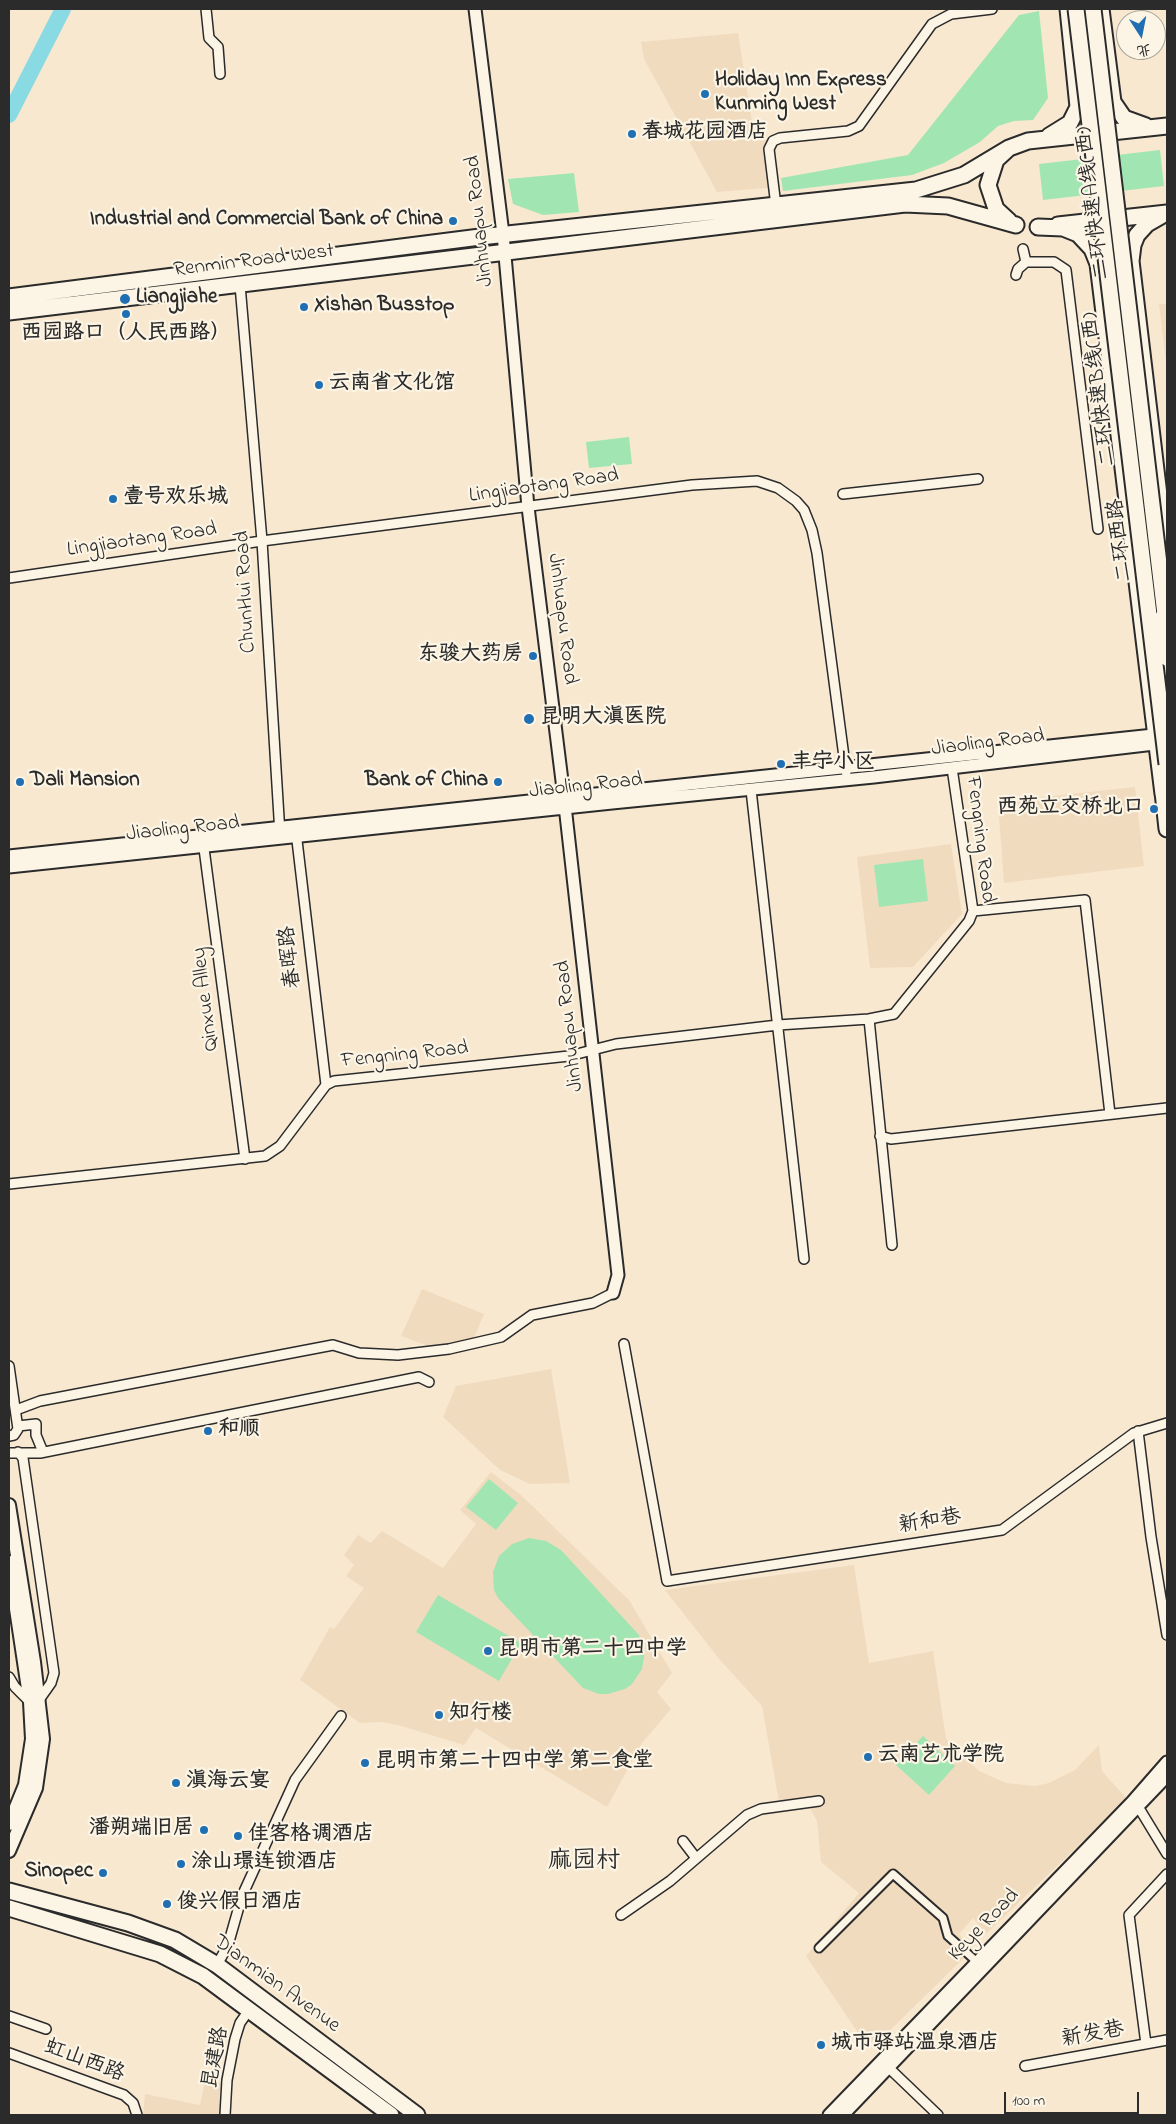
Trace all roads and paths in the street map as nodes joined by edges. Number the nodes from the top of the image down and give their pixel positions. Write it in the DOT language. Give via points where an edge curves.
graph roads {
  1 [pos="206,9"];
  2 [pos="476,9"];
  3 [pos="992,9"];
  4 [pos="1068,9"];
  5 [pos="1078,9"];
  6 [pos="1091,9"];
  7 [pos="1101,9"];
  8 [pos="1106,51"];
  9 [pos="1073,54"];
  10 [pos="220,74"];
  11 [pos="1167,126"];
  12 [pos="1028,141"];
  13 [pos="1009,148"];
  14 [pos="776,206"];
  15 [pos="1167,214"];
  16 [pos="1016,225"];
  17 [pos="1038,227"];
  18 [pos="503,234"];
  19 [pos="1024,249"];
  20 [pos="505,253"];
  21 [pos="1026,262"];
  22 [pos="1016,275"];
  23 [pos="240,285"];
  24 [pos="9,297"];
  25 [pos="9,312"];
  26 [pos="1140,334"];
  27 [pos="1108,338"];
  28 [pos="978,479"];
  29 [pos="843,494"];
  30 [pos="528,507"];
  31 [pos="1098,529"];
  32 [pos="262,541"];
  33 [pos="1167,562"];
  34 [pos="9,578"];
  35 [pos="1167,631"];
  36 [pos="1167,658"];
  37 [pos="1162,739"];
  38 [pos="1167,764"];
  39 [pos="952,768"];
  40 [pos="846,774"];
  41 [pos="751,790"];
  42 [pos="564,803"];
  43 [pos="296,825"];
  44 [pos="1167,829"];
  45 [pos="280,832"];
  46 [pos="297,837"];
  47 [pos="203,841"];
  48 [pos="9,856"];
  49 [pos="9,867"];
  50 [pos="972,911"];
  51 [pos="869,1019"];
  52 [pos="778,1025"];
  53 [pos="593,1050"];
  54 [pos="326,1085"];
  55 [pos="1167,1108"];
  56 [pos="1110,1114"];
  57 [pos="880,1136"];
  58 [pos="244,1159"];
  59 [pos="9,1184"];
  60 [pos="892,1245"];
  61 [pos="804,1259"];
  62 [pos="613,1293"];
  63 [pos="624,1344"];
  64 [pos="9,1366"];
  65 [pos="429,1382"];
  66 [pos="16,1410"];
  67 [pos="1167,1424"];
  68 [pos="18,1426"];
  69 [pos="1138,1431"];
  70 [pos="9,1436"];
  71 [pos="14,1452"];
  72 [pos="43,1452"];
  73 [pos="9,1505"];
  74 [pos="9,1562"];
  75 [pos="1167,1635"];
  76 [pos="29,1664"];
  77 [pos="9,1676"];
  78 [pos="35,1701"];
  79 [pos="341,1716"];
  80 [pos="1167,1762"];
  81 [pos="1167,1776"];
  82 [pos="819,1801"];
  83 [pos="1139,1808"];
  84 [pos="9,1824"];
  85 [pos="682,1840"];
  86 [pos="9,1851"];
  87 [pos="1167,1854"];
  88 [pos="696,1858"];
  89 [pos="1167,1874"];
  90 [pos="9,1891"];
  91 [pos="9,1908"];
  92 [pos="621,1915"];
  93 [pos="819,1948"];
  94 [pos="977,1962"];
  95 [pos="217,1965"];
  96 [pos="249,2010"];
  97 [pos="9,2016"];
  98 [pos="46,2029"];
  99 [pos="1167,2040"];
  100 [pos="1146,2044"];
  101 [pos="9,2052"];
  102 [pos="1025,2066"];
  103 [pos="889,2068"];
  104 [pos="137,2115"];
  105 [pos="225,2115"];
  106 [pos="391,2115"];
  107 [pos="417,2115"];
  108 [pos="829,2115"];
  109 [pos="843,2115"];
  110 [pos="938,2115"];
  1 -- 10 [label="street" via="209,38 218,47"];
  2 -- 18 [label="street, Jinhuapu Road"];
  3 -- 14 [label="street" via="951,14 932,24 859,126 848,131 773,141 769,149"];
  4 -- 9 [label="main road"];
  5 -- 37 [label="main road, 二环西路, bridge" via="1163,702"];
  5 -- 38 [label="main road, 二环快速B线(西), bridge"];
  6 -- 35 [label="main road, 二环快速A线(西), bridge"];
  6 -- 36 [label="main road, 二环西路, bridge"];
  7 -- 8 [label="main road"];
  8 -- 9 [label="main road" via="1102,60 1093,66 1081,64"];
  8 -- 11 [label="main road" via="1112,97 1118,112 1137,124"];
  9 -- 12 [label="main road" via="1079,101 1076,116 1059,132"];
  11 -- 12 [label="main road"];
  12 -- 13 [label="main road, Renmin Road West"];
  13 -- 14 [label="main road, Renmin Road West" via="972,172 932,187"];
  13 -- 16 [label="main road" via="1001,153 992,168 989,193 1001,216"];
  14 -- 18 [label="main road, Renmin Road West"];
  15 -- 17 [label="main road"];
  15 -- 26 [label="main road" via="1147,224 1133,245 1131,261"];
  16 -- 17 [label="main road, Renmin Road West"];
  16 -- 20 [label="main road, Renmin Road West" via="956,208 913,204"];
  17 -- 27 [label="main road" via="1057,227 1073,232 1092,249 1098,264"];
  18 -- 20 [label="street, Jinhuapu Road"];
  18 -- 24 [label="main road, Renmin Road West"];
  19 -- 21 [label="street"];
  20 -- 23 [label="main road, Renmin Road West"];
  20 -- 30 [label="street, Jinhuapu Road"];
  21 -- 22 [label="street"];
  21 -- 31 [label="street" via="1054,262 1066,270"];
  23 -- 25 [label="main road, Renmin Road West"];
  23 -- 32 [label="street, ChunHui Road"];
  26 -- 27 [label="main road" via="1132,323 1120,321 1110,328"];
  26 -- 33 [label="main road"];
  27 -- 37 [label="main road"];
  28 -- 29 [label="street"];
  30 -- 32 [label="street, Lingjiaotang Road"];
  30 -- 40 [label="street, Lingjiaotang Road" via="746,480 778,488 796,501 810,524 818,553"];
  30 -- 42 [label="street, Jinhuapu Road"];
  32 -- 34 [label="street, Lingjiaotang Road"];
  32 -- 45 [label="street, ChunHui Road"];
  37 -- 39 [label="street, Jiaoling Road"];
  37 -- 40 [label="street, Jiaoling Road"];
  37 -- 44 [label="main road"];
  39 -- 40 [label="street, Jiaoling Road"];
  39 -- 50 [label="street, Fengning Road"];
  40 -- 41 [label="street, Jiaoling Road"];
  40 -- 42 [label="street, Jiaoling Road"];
  41 -- 42 [label="street, Jiaoling Road"];
  41 -- 52 [label="street"];
  42 -- 43 [label="street, Jiaoling Road"];
  42 -- 46 [label="street, Jiaoling Road"];
  42 -- 53 [label="street, Jinhuapu Road"];
  43 -- 45 [label="street, Jiaoling Road"];
  43 -- 46 [label="street, 春晖路"];
  45 -- 46 [label="street, Jiaoling Road"];
  45 -- 47 [label="street, Jiaoling Road"];
  46 -- 54 [label="street, 春晖路"];
  47 -- 48 [label="street, Jiaoling Road"];
  47 -- 49 [label="street, Jiaoling Road"];
  47 -- 58 [label="street, Qinxue Alley"];
  50 -- 51 [label="street, Fengning Road" via="969,921 894,1014"];
  50 -- 56 [label="street" via="1085,900"];
  51 -- 52 [label="street, Fengning Road"];
  51 -- 57 [label="street"];
  52 -- 53 [label="street, Fengning Road" via="616,1044"];
  52 -- 61 [label="street"];
  53 -- 54 [label="street, Fengning Road" via="569,1056 334,1081"];
  53 -- 62 [label="street, Jinhuapu Road" via="618,1275"];
  54 -- 58 [label="street, Fengning Road" via="280,1146 265,1156"];
  55 -- 56 [label="street"];
  56 -- 57 [label="street" via="891,1139"];
  57 -- 60 [label="street"];
  58 -- 59 [label="street, Fengning Road"];
  62 -- 66 [label="street" via="593,1303 532,1315 501,1337 449,1349 398,1355 359,1354 333,1345 49,1399"];
  63 -- 69 [label="street, 新和巷" via="667,1581 1002,1530"];
  64 -- 66 [label="street"];
  65 -- 72 [label="street" via="419,1377"];
  66 -- 68 [label="street"];
  67 -- 69 [label="street, 新和巷"];
  68 -- 70 [label="street" via="18,1432"];
  68 -- 72 [label="street" via="36,1424 36,1435"];
  69 -- 75 [label="street"];
  71 -- 72 [label="street"];
  71 -- 78 [label="street" via="23,1458 54,1673 51,1683"];
  73 -- 76 [label="main road"];
  74 -- 76 [label="main road"];
  76 -- 78 [label="main road"];
  77 -- 78 [label="street" via="15,1687"];
  78 -- 84 [label="main road" via="29,1771"];
  78 -- 86 [label="main road" via="43,1739 39,1772 36,1788"];
  79 -- 95 [label="street" via="291,1787 242,1896 228,1946"];
  80 -- 94 [label="street, Keye Road"];
  81 -- 83 [label="street, Keye Road"];
  82 -- 88 [label="street" via="747,1815"];
  83 -- 87 [label="street"];
  83 -- 103 [label="street, Keye Road"];
  85 -- 88 [label="street"];
  88 -- 92 [label="street" via="670,1881"];
  89 -- 100 [label="street" via="1129,1915"];
  90 -- 95 [label="main road, Dianmian Avenue" via="128,1923 175,1940"];
  91 -- 96 [label="main road, Dianmian Avenue" via="160,1954 203,1976"];
  93 -- 94 [label="street" via="893,1874 943,1918 948,1936"];
  94 -- 108 [label="street, Keye Road"];
  95 -- 107 [label="main road, Dianmian Avenue"];
  96 -- 105 [label="street, 昆建路" via="235,2039 227,2080"];
  96 -- 106 [label="main road, Dianmian Avenue"];
  97 -- 98 [label="street"];
  99 -- 100 [label="street, 新发巷"];
  100 -- 102 [label="street, 新发巷"];
  101 -- 104 [label="street, 虹山西路" via="124,2095 133,2102"];
  103 -- 109 [label="street, Keye Road"];
  103 -- 110 [label="street"];
}
